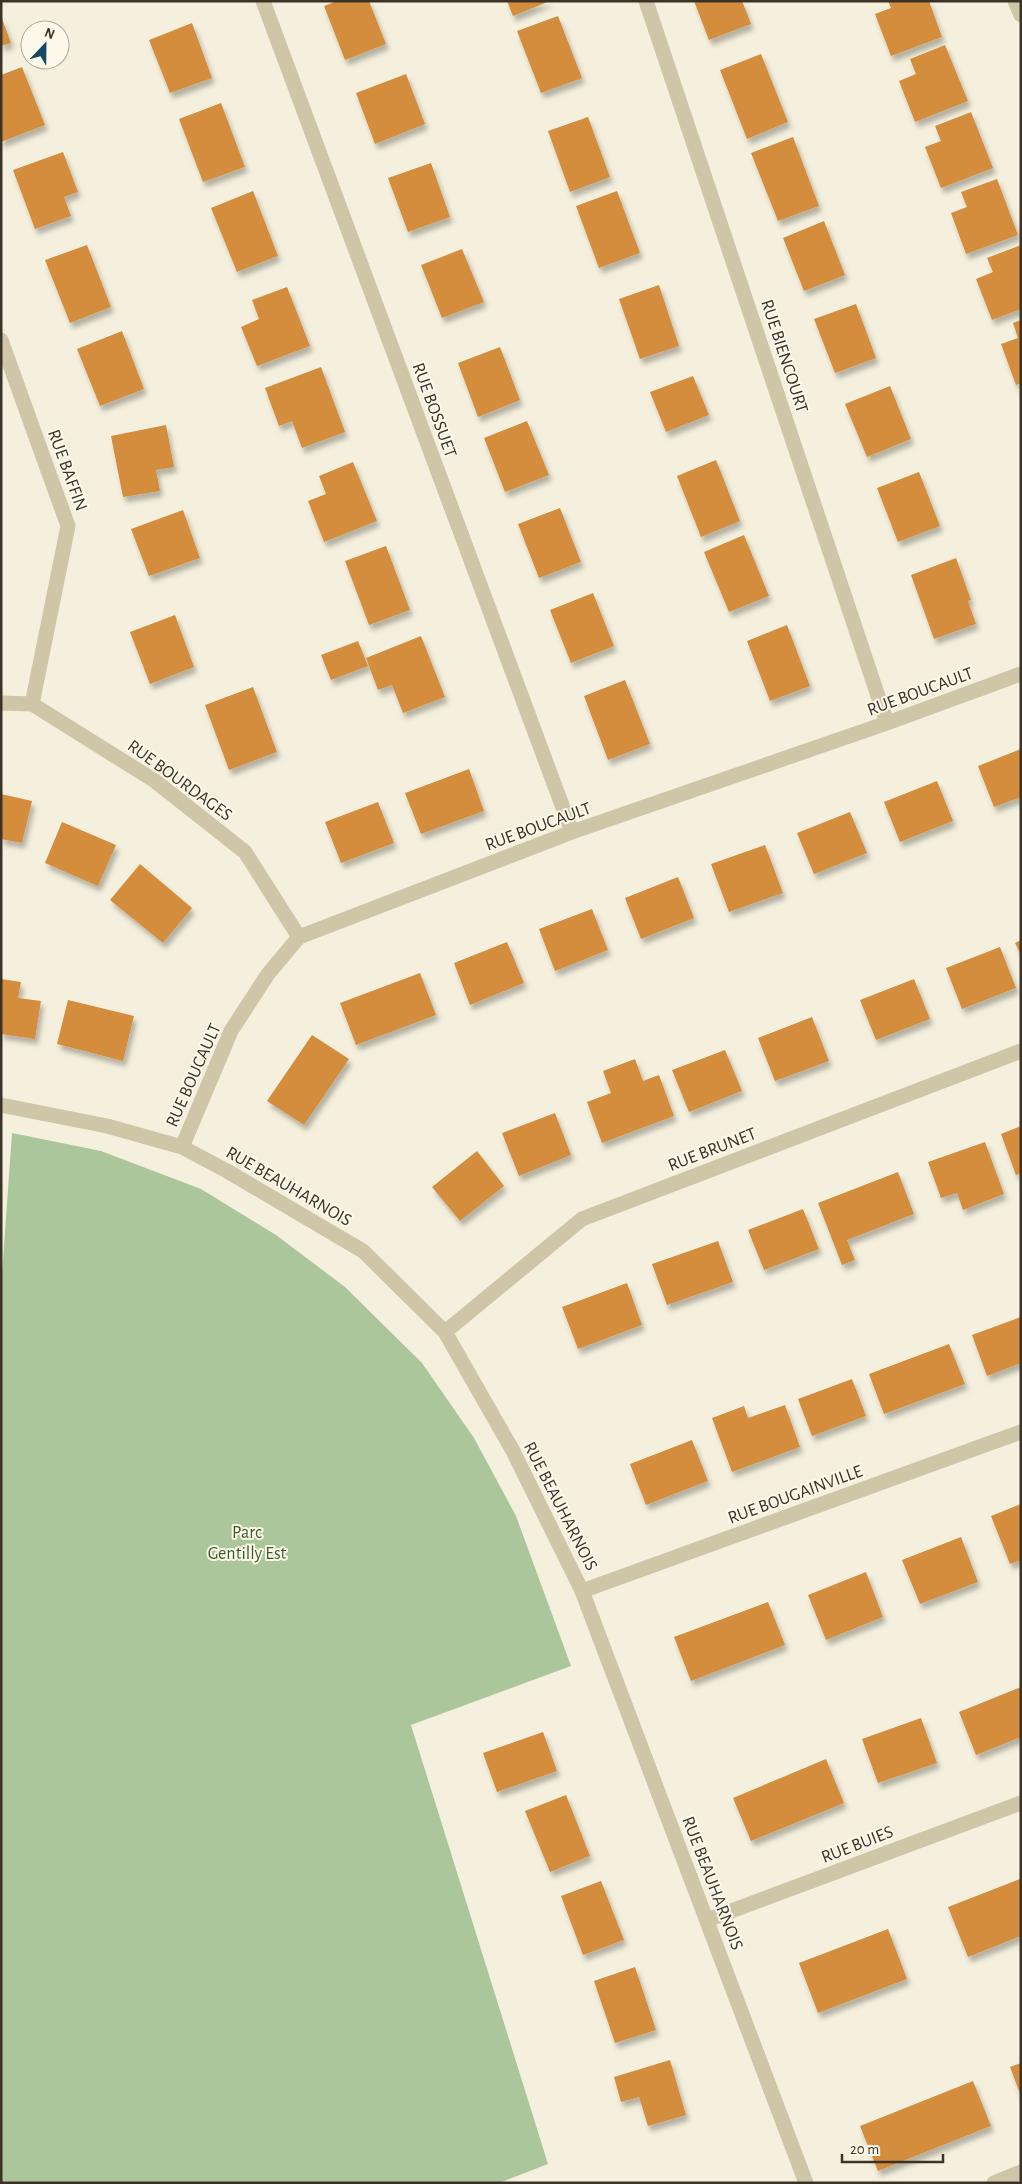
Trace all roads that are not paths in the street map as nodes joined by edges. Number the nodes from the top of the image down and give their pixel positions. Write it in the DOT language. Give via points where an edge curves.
graph roads {
  1 [pos="262,1"];
  2 [pos="646,1"];
  3 [pos="1015,1"];
  4 [pos="1021,16"];
  5 [pos="1,340"];
  6 [pos="1021,674"];
  7 [pos="1,703"];
  8 [pos="32,704"];
  9 [pos="887,723"];
  10 [pos="572,832"];
  11 [pos="299,937"];
  12 [pos="1021,1052"];
  13 [pos="1,1106"];
  14 [pos="182,1147"];
  15 [pos="446,1332"];
  16 [pos="1021,1432"];
  17 [pos="582,1591"];
  18 [pos="1021,1803"];
  19 [pos="707,1920"];
  20 [pos="1021,2172"];
  21 [pos="806,2183"];
  22 [pos="994,2183"];
  1 -- 10 [label="street, RUE BOSSUET"];
  2 -- 9 [label="street, RUE BIENCOURT"];
  3 -- 4 [label="street"];
  5 -- 8 [label="street, RUE BAFFIN" via="68,526"];
  6 -- 9 [label="street, RUE BOUCAULT"];
  7 -- 8 [label="street"];
  8 -- 11 [label="street, RUE BOURDAGES" via="155,781 245,852"];
  9 -- 10 [label="street, RUE BOUCAULT"];
  10 -- 11 [label="street, RUE BOUCAULT"];
  11 -- 14 [label="street, RUE BOUCAULT" via="268,974 231,1031"];
  12 -- 15 [label="street, RUE BRUNET" via="582,1219"];
  13 -- 14 [label="street, RUE BEAUHARNOIS" via="107,1126"];
  14 -- 15 [label="street, RUE BEAUHARNOIS" via="363,1251"];
  15 -- 17 [label="street, RUE BEAUHARNOIS" via="513,1452"];
  16 -- 17 [label="street, RUE BOUGAINVILLE"];
  17 -- 19 [label="street, RUE BEAUHARNOIS"];
  18 -- 19 [label="street, RUE BUIES"];
  19 -- 21 [label="street, RUE BEAUHARNOIS"];
  20 -- 22 [label="street"];
}
